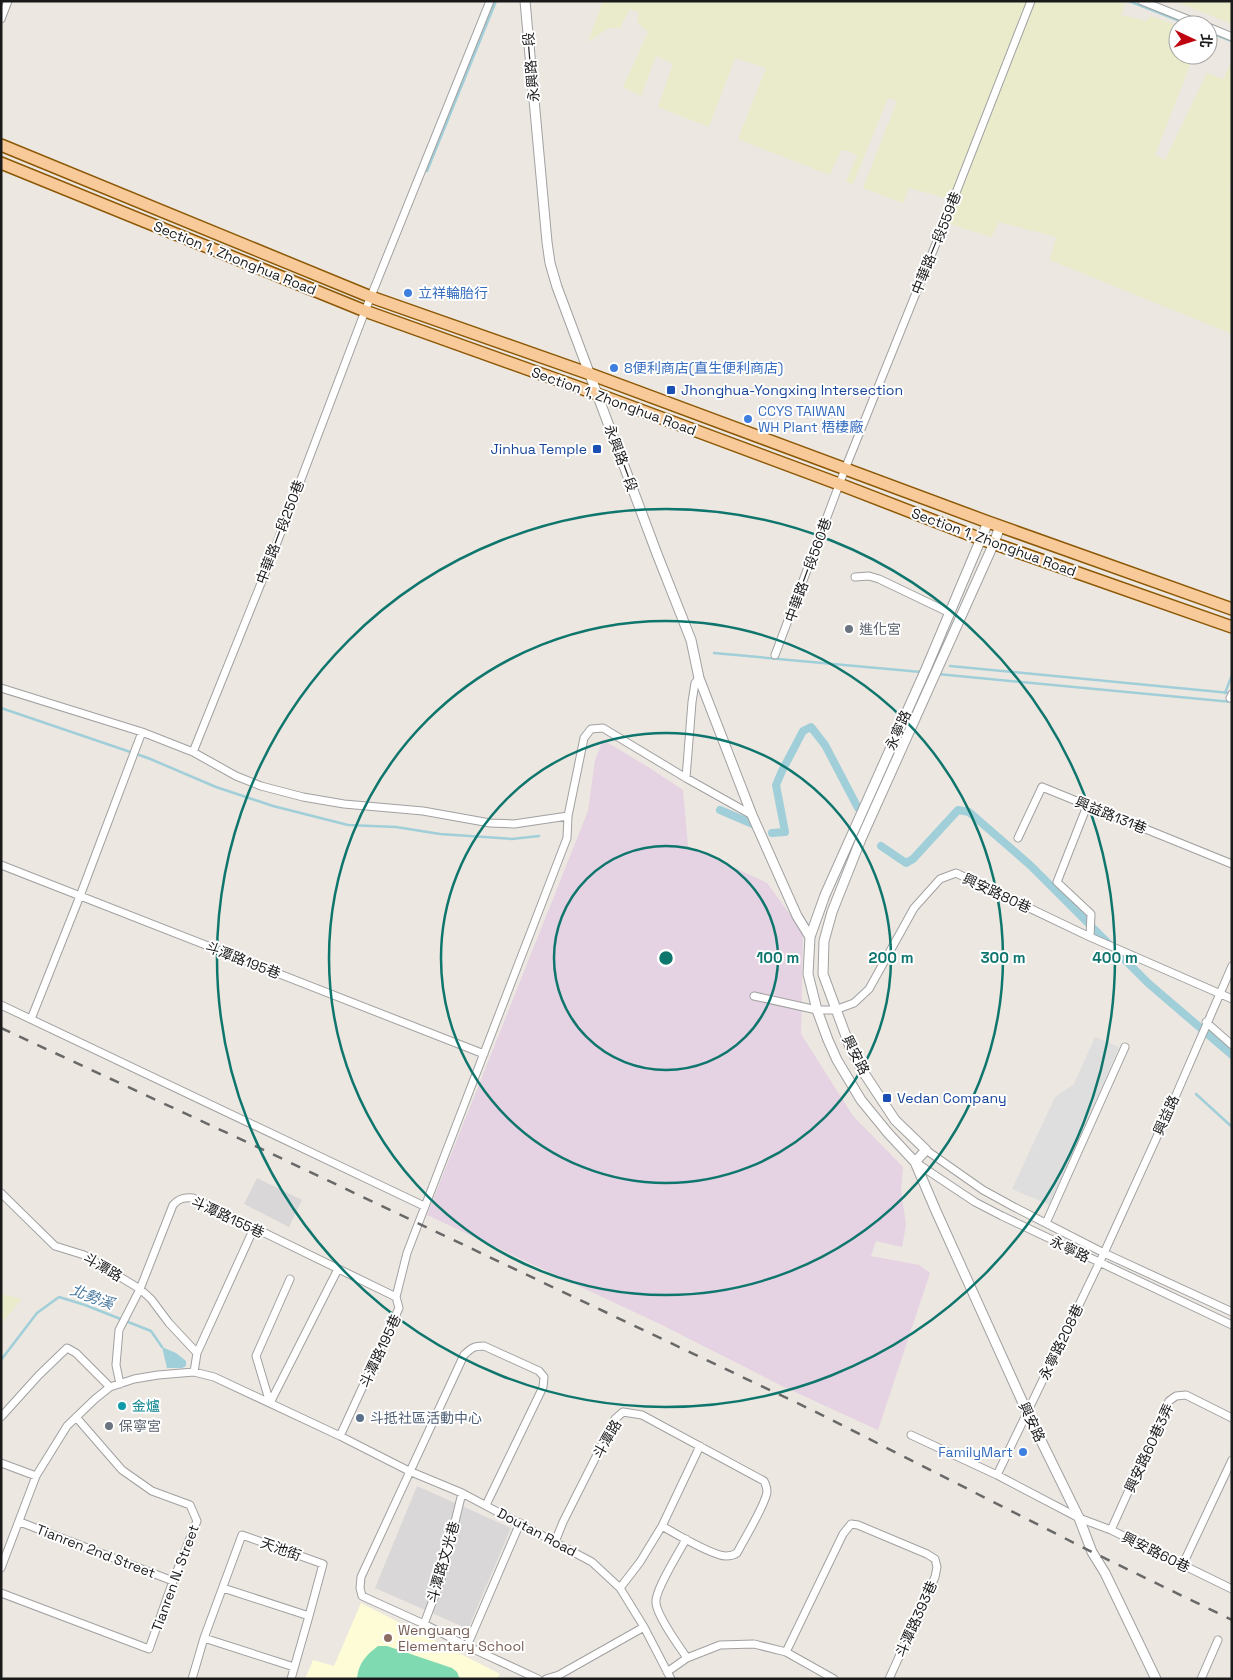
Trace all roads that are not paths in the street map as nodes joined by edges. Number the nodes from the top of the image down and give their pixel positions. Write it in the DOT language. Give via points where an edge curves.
graph roads {
  1 [pos="8,1"];
  2 [pos="490,1"];
  3 [pos="525,1"];
  4 [pos="1031,1"];
  5 [pos="1142,1"];
  6 [pos="1177,15"];
  7 [pos="1,19"];
  8 [pos="1218,31"];
  9 [pos="1232,36"];
  10 [pos="1,145"];
  11 [pos="1,163"];
  12 [pos="371,298"];
  13 [pos="365,311"];
  14 [pos="590,374"];
  15 [pos="597,394"];
  16 [pos="845,469"];
  17 [pos="839,484"];
  18 [pos="988,522"];
  19 [pos="1000,526"];
  20 [pos="981,539"];
  21 [pos="994,543"];
  22 [pos="855,578"];
  23 [pos="1232,609"];
  24 [pos="950,613"];
  25 [pos="1232,627"];
  26 [pos="775,655"];
  27 [pos="699,678"];
  28 [pos="1,688"];
  29 [pos="142,732"];
  30 [pos="193,752"];
  31 [pos="686,778"];
  32 [pos="1087,806"];
  33 [pos="752,815"];
  34 [pos="568,816"];
  35 [pos="1018,838"];
  36 [pos="1232,864"];
  37 [pos="1,865"];
  38 [pos="80,896"];
  39 [pos="810,937"];
  40 [pos="1090,937"];
  41 [pos="824,941"];
  42 [pos="1232,966"];
  43 [pos="1220,994"];
  44 [pos="754,996"];
  45 [pos="1232,1000"];
  46 [pos="1,1005"];
  47 [pos="817,1010"];
  48 [pos="835,1010"];
  49 [pos="31,1019"];
  50 [pos="1206,1022"];
  51 [pos="1232,1044"];
  52 [pos="1125,1048"];
  53 [pos="484,1054"];
  54 [pos="926,1150"];
  55 [pos="915,1162"];
  56 [pos="1,1193"];
  57 [pos="424,1206"];
  58 [pos="1046,1223"];
  59 [pos="254,1228"];
  60 [pos="1104,1252"];
  61 [pos="1099,1263"];
  62 [pos="338,1269"];
  63 [pos="290,1279"];
  64 [pos="140,1289"];
  65 [pos="396,1298"];
  66 [pos="1232,1312"];
  67 [pos="1232,1325"];
  68 [pos="196,1353"];
  69 [pos="194,1372"];
  70 [pos="120,1384"];
  71 [pos="110,1387"];
  72 [pos="270,1403"];
  73 [pos="1027,1412"];
  74 [pos="1,1417"];
  75 [pos="76,1417"];
  76 [pos="1232,1418"];
  77 [pos="911,1435"];
  78 [pos="340,1436"];
  79 [pos="700,1446"];
  80 [pos="1232,1460"];
  81 [pos="1,1463"];
  82 [pos="409,1471"];
  83 [pos="997,1475"];
  84 [pos="36,1476"];
  85 [pos="462,1493"];
  86 [pos="486,1505"];
  87 [pos="1079,1518"];
  88 [pos="20,1522"];
  89 [pos="520,1523"];
  90 [pos="662,1526"];
  91 [pos="1111,1530"];
  92 [pos="686,1539"];
  93 [pos="555,1542"];
  94 [pos="1183,1564"];
  95 [pos="1,1568"];
  96 [pos="173,1581"];
  97 [pos="223,1588"];
  98 [pos="620,1588"];
  99 [pos="1232,1589"];
  100 [pos="1,1593"];
  101 [pos="309,1616"];
  102 [pos="424,1624"];
  103 [pos="644,1627"];
  104 [pos="204,1638"];
  105 [pos="1218,1640"];
  106 [pos="467,1646"];
  107 [pos="786,1652"];
  108 [pos="687,1658"];
  109 [pos="294,1667"];
  110 [pos="669,1675"];
  111 [pos="193,1679"];
  112 [pos="291,1679"];
  113 [pos="538,1679"];
  114 [pos="546,1679"];
  115 [pos="834,1679"];
  116 [pos="889,1679"];
  117 [pos="1156,1679"];
  118 [pos="1201,1679"];
  1 -- 7 [label="street"];
  2 -- 12 [label="street, 中華路一段250巷"];
  3 -- 14 [label="street, 永興路一段" via="550,263"];
  4 -- 16 [label="street, 中華路一段559巷"];
  5 -- 6 [label="street"];
  8 -- 9 [label="street"];
  10 -- 12 [label="main road, Section 1, Zhonghua Road"];
  11 -- 13 [label="main road, Section 1, Zhonghua Road"];
  12 -- 13 [label="street, 中華路一段250巷"];
  12 -- 14 [label="main road, Section 1, Zhonghua Road"];
  13 -- 15 [label="main road, Section 1, Zhonghua Road"];
  13 -- 30 [label="street, 中華路一段250巷"];
  14 -- 15 [label="street, 永興路一段"];
  14 -- 16 [label="main road, Section 1, Zhonghua Road"];
  15 -- 17 [label="main road, Section 1, Zhonghua Road"];
  15 -- 27 [label="street, 永興路一段" via="691,640"];
  16 -- 17 [label="street, 中華路一段559巷"];
  16 -- 18 [label="main road, Section 1, Zhonghua Road"];
  17 -- 20 [label="main road, Section 1, Zhonghua Road"];
  17 -- 26 [label="street, 中華路一段560巷"];
  18 -- 19 [label="main road, Section 1, Zhonghua Road"];
  18 -- 20 [label="street, 永寧路"];
  19 -- 21 [label="street, 永寧路"];
  19 -- 23 [label="main road, Section 1, Zhonghua Road"];
  20 -- 21 [label="main road, Section 1, Zhonghua Road"];
  20 -- 24 [label="street, 永寧路"];
  21 -- 25 [label="main road, Section 1, Zhonghua Road"];
  21 -- 41 [label="street, 永寧路" via="861,838"];
  22 -- 24 [label="street" via="879,578"];
  24 -- 39 [label="street, 永寧路" via="843,852"];
  27 -- 31 [label="street" via="692,702"];
  27 -- 33 [label="street, 永興路一段"];
  28 -- 29 [label="street"];
  29 -- 30 [label="street"];
  29 -- 38 [label="street"];
  30 -- 34 [label="street" via="261,786 344,804 423,811 506,824"];
  31 -- 33 [label="street, 斗潭路195巷"];
  31 -- 34 [label="street, 斗潭路195巷" via="603,728 591,730 581,746"];
  32 -- 35 [label="street, 興益路131巷" via="1042,788"];
  32 -- 36 [label="street, 興益路131巷"];
  32 -- 40 [label="street" via="1057,882 1091,914"];
  33 -- 39 [label="street" via="797,916"];
  34 -- 53 [label="street, 斗潭路195巷" via="568,838"];
  37 -- 38 [label="street, 斗潭路195巷"];
  38 -- 49 [label="street"];
  38 -- 53 [label="street, 斗潭路195巷"];
  39 -- 41 [label="street"];
  39 -- 47 [label="street, 興安路" via="808,974"];
  40 -- 43 [label="street, 興安路80巷"];
  40 -- 48 [label="street, 興安路80巷" via="956,873 940,879 914,908 869,988 854,1003"];
  41 -- 48 [label="street, 興安路" via="822,974"];
  42 -- 43 [label="street, 興益路"];
  43 -- 45 [label="street, 興安路80巷"];
  43 -- 50 [label="street, 興益路"];
  44 -- 47 [label="street, 興安路80巷"];
  46 -- 49 [label="street"];
  47 -- 48 [label="street, 興安路80巷"];
  47 -- 55 [label="street, 興安路" via="837,1060 861,1100"];
  48 -- 54 [label="street, 興安路" via="862,1070 895,1120"];
  49 -- 57 [label="street"];
  50 -- 51 [label="street"];
  50 -- 60 [label="street, 興益路"];
  52 -- 58 [label="street"];
  53 -- 57 [label="street, 斗潭路195巷"];
  54 -- 55 [label="street"];
  54 -- 58 [label="street, 永寧路" via="982,1190"];
  55 -- 61 [label="street, 永寧路" via="975,1202"];
  55 -- 73 [label="street, 興安路"];
  56 -- 64 [label="street, 斗潭路" via="56,1246 84,1255"];
  57 -- 65 [label="street, 斗潭路195巷" via="407,1253"];
  58 -- 60 [label="street, 永寧路"];
  59 -- 62 [label="street, 斗潭路155巷"];
  59 -- 64 [label="street, 斗潭路155巷" via="193,1198 181,1199 173,1205"];
  59 -- 68 [label="street"];
  60 -- 61 [label="street, 興益路"];
  60 -- 66 [label="street, 永寧路"];
  61 -- 67 [label="street, 永寧路"];
  61 -- 73 [label="street, 永寧路208巷"];
  62 -- 65 [label="street, 斗潭路155巷"];
  62 -- 72 [label="street"];
  63 -- 72 [label="street" via="256,1356"];
  64 -- 68 [label="street, 斗潭路"];
  64 -- 70 [label="street, 斗潭路155巷" via="119,1330 116,1365"];
  65 -- 78 [label="street, 斗潭路195巷" via="399,1308"];
  68 -- 69 [label="street"];
  69 -- 70 [label="street" via="158,1375"];
  69 -- 72 [label="street, Doutan Road" via="214,1377"];
  70 -- 71 [label="street"];
  71 -- 74 [label="street" via="67,1348"];
  71 -- 75 [label="street"];
  72 -- 78 [label="street, Doutan Road"];
  73 -- 83 [label="street, 永寧路208巷"];
  73 -- 87 [label="street, 興安路"];
  75 -- 84 [label="street"];
  75 -- 96 [label="street, Tianren N. Street" via="122,1470 152,1490 190,1505 197,1521"];
  76 -- 91 [label="street, 興安路60巷3弄" via="1186,1396 1176,1396 1169,1401"];
  77 -- 83 [label="street, 興安路60巷"];
  78 -- 82 [label="street, Doutan Road"];
  79 -- 90 [label="street"];
  79 -- 92 [label="street" via="764,1481 767,1493 737,1553 732,1556 724,1556"];
  79 -- 93 [label="street, 斗潭路" via="642,1415 623,1412 615,1419"];
  80 -- 94 [label="street"];
  81 -- 84 [label="street"];
  82 -- 85 [label="street, Doutan Road"];
  82 -- 86 [label="street" via="464,1355 472,1347 484,1346 539,1371 544,1377 543,1387"];
  82 -- 102 [label="street" via="362,1576 360,1588 362,1596"];
  83 -- 87 [label="street, 興安路60巷"];
  84 -- 88 [label="street"];
  85 -- 86 [label="street, Doutan Road"];
  85 -- 102 [label="street, 斗潭路文光巷" via="441,1579"];
  86 -- 89 [label="street, Doutan Road"];
  87 -- 91 [label="street, 興安路60巷"];
  87 -- 117 [label="street, 興安路" via="1092,1552"];
  88 -- 95 [label="street"];
  88 -- 96 [label="street, Tianren 2nd Street"];
  89 -- 93 [label="street, Doutan Road"];
  89 -- 106 [label="street"];
  90 -- 92 [label="street"];
  90 -- 98 [label="street"];
  91 -- 94 [label="street, 興安路60巷"];
  92 -- 108 [label="street" via="655,1601 666,1626"];
  93 -- 98 [label="street, Doutan Road" via="592,1562"];
  94 -- 99 [label="street, 興安路60巷"];
  96 -- 100 [label="street, Tianren N. Street" via="149,1649"];
  97 -- 101 [label="street"];
  97 -- 101 [label="street, 天池街" via="242,1535 323,1564"];
  97 -- 104 [label="street, 天池街"];
  98 -- 103 [label="street, Doutan Road"];
  101 -- 109 [label="street, 天池街"];
  102 -- 106 [label="street"];
  103 -- 110 [label="street, Doutan Road"];
  103 -- 114 [label="street" via="559,1675"];
  104 -- 109 [label="street"];
  104 -- 111 [label="street, 天池街"];
  105 -- 118 [label="street"];
  106 -- 113 [label="street"];
  107 -- 108 [label="street, Doutan Road" via="754,1644 729,1644"];
  107 -- 115 [label="street, Doutan Road"];
  107 -- 116 [label="street, 斗潭路393巷" via="843,1534 851,1524 858,1525 927,1554 935,1559 937,1567"];
  108 -- 110 [label="street, Doutan Road"];
  109 -- 112 [label="street, 天池街"];
}
